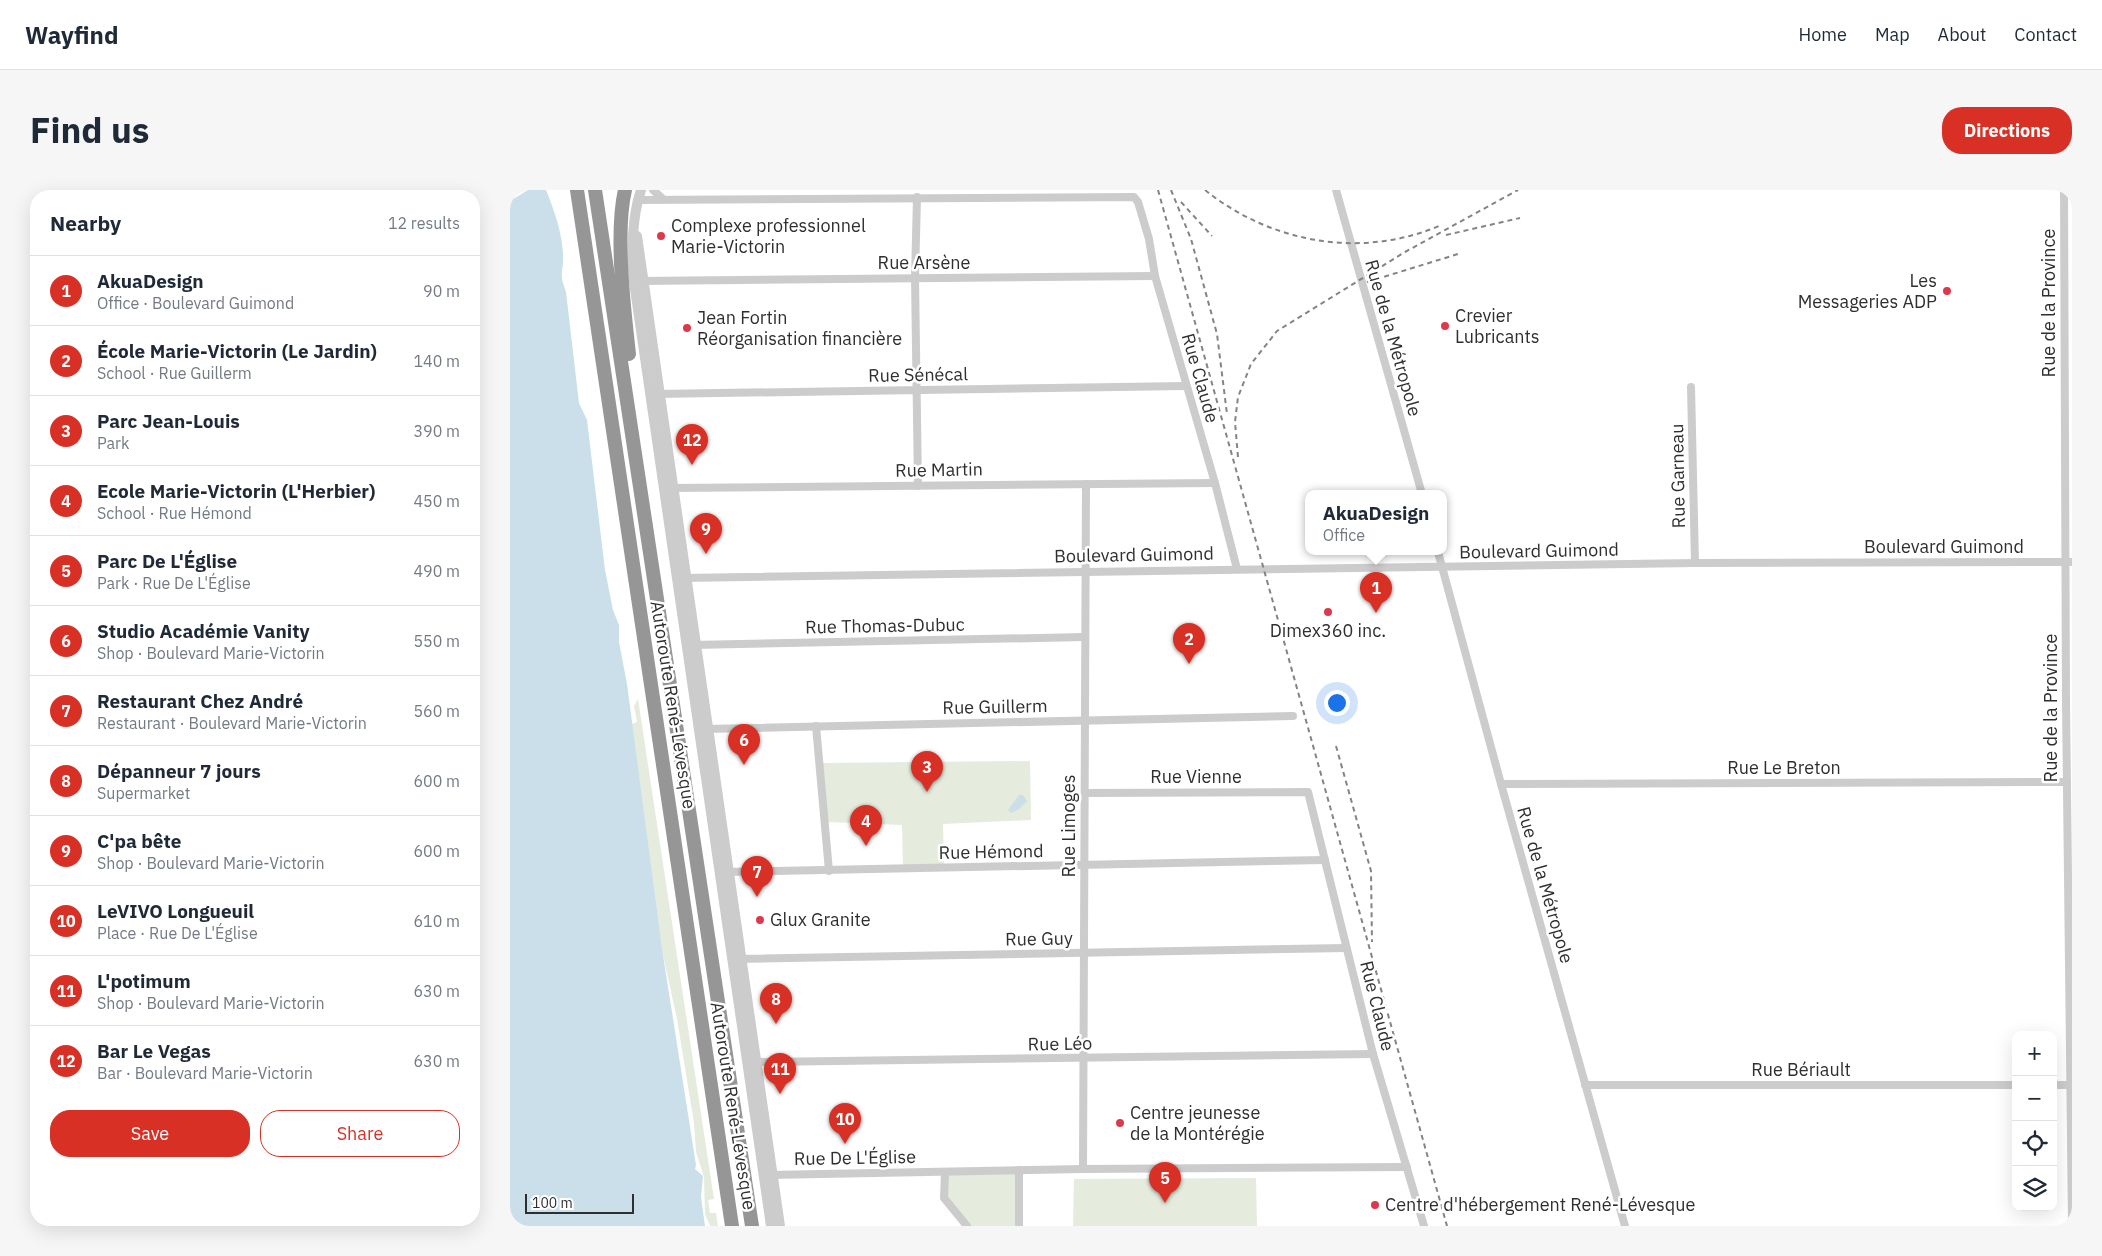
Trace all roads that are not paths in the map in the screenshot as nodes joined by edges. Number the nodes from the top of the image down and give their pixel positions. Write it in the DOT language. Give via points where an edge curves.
graph roads {
  1 [pos="576,190"];
  2 [pos="588,190"];
  3 [pos="596,190"];
  4 [pos="625,190"];
  5 [pos="653,190"];
  6 [pos="1336,190"];
  7 [pos="2064,190"];
  8 [pos="639,195"];
  9 [pos="663,198"];
  10 [pos="917,198"];
  11 [pos="635,228"];
  12 [pos="1155,276"];
  13 [pos="915,278"];
  14 [pos="645,281"];
  15 [pos="634,282"];
  16 [pos="1186,386"];
  17 [pos="1691,388"];
  18 [pos="916,390"];
  19 [pos="661,393"];
  20 [pos="650,394"];
  21 [pos="1215,482"];
  22 [pos="1086,484"];
  23 [pos="918,486"];
  24 [pos="675,488"];
  25 [pos="664,489"];
  26 [pos="1421,490"];
  27 [pos="1439,555"];
  28 [pos="2069,562"];
  29 [pos="1695,563"];
  30 [pos="1443,567"];
  31 [pos="1237,569"];
  32 [pos="1085,571"];
  33 [pos="682,578"];
  34 [pos="1085,637"];
  35 [pos="692,646"];
  36 [pos="1293,716"];
  37 [pos="1085,721"];
  38 [pos="816,726"];
  39 [pos="704,729"];
  40 [pos="2067,782"];
  41 [pos="1500,784"];
  42 [pos="1308,792"];
  43 [pos="1084,793"];
  44 [pos="1325,860"];
  45 [pos="1084,865"];
  46 [pos="829,871"];
  47 [pos="724,872"];
  48 [pos="2070,886"];
  49 [pos="1346,948"];
  50 [pos="1084,953"];
  51 [pos="736,959"];
  52 [pos="1373,1054"];
  53 [pos="1084,1059"];
  54 [pos="752,1062"];
  55 [pos="2012,1085"];
  56 [pos="2057,1085"];
  57 [pos="2072,1085"];
  58 [pos="1585,1086"];
  59 [pos="1407,1167"];
  60 [pos="1083,1169"];
  61 [pos="1019,1170"];
  62 [pos="946,1172"];
  63 [pos="769,1175"];
  64 [pos="732,1226"];
  65 [pos="744,1226"];
  66 [pos="752,1226"];
  67 [pos="759,1226"];
  68 [pos="771,1226"];
  69 [pos="780,1226"];
  70 [pos="967,1226"];
  71 [pos="1019,1226"];
  72 [pos="1424,1226"];
  73 [pos="1625,1226"];
  74 [pos="2072,1226"];
  1 -- 64 [label="highway, Autoroute René-Lévesque"];
  2 -- 65 [label="highway, Autoroute René-Lévesque"];
  3 -- 66 [label="highway"];
  4 -- 67 [label="highway" via="622,210 623,285 633,386"];
  5 -- 9 [label="street"];
  6 -- 26 [label="street, Rue de la Métropole"];
  7 -- 28 [label="street, Rue de la Province"];
  8 -- 9 [label="street" via="647,202"];
  8 -- 11 [label="street"];
  9 -- 10 [label="street"];
  10 -- 12 [label="street, Rue Claude" via="1134,197 1149,239"];
  10 -- 13 [label="street"];
  11 -- 14 [label="street"];
  11 -- 15 [label="street"];
  12 -- 13 [label="street, Rue Arsène"];
  12 -- 16 [label="street, Rue Claude"];
  13 -- 14 [label="street, Rue Arsène"];
  13 -- 18 [label="street"];
  14 -- 15 [label="street, Rue Arsène"];
  14 -- 19 [label="street"];
  15 -- 20 [label="street"];
  16 -- 18 [label="street, Rue Sénécal"];
  16 -- 21 [label="street, Rue Claude"];
  17 -- 29 [label="street, Rue Garneau"];
  18 -- 19 [label="street, Rue Sénécal"];
  18 -- 23 [label="street"];
  19 -- 20 [label="street, Rue Sénécal"];
  19 -- 24 [label="street"];
  20 -- 25 [label="street"];
  21 -- 22 [label="street, Rue Martin"];
  21 -- 31 [label="street, Rue Claude"];
  22 -- 23 [label="street, Rue Martin"];
  22 -- 32 [label="street, Rue Limoges"];
  23 -- 24 [label="street, Rue Martin"];
  24 -- 25 [label="street, Rue Martin"];
  24 -- 33 [label="street"];
  25 -- 33 [label="street"];
  27 -- 30 [label="street, Rue de la Métropole"];
  28 -- 29 [label="street, Boulevard Guimond"];
  28 -- 40 [label="street, Rue de la Province"];
  29 -- 30 [label="street, Boulevard Guimond"];
  30 -- 31 [label="street, Boulevard Guimond"];
  30 -- 41 [label="street, Rue de la Métropole"];
  31 -- 32 [label="street, Boulevard Guimond"];
  32 -- 33 [label="street, Boulevard Guimond"];
  32 -- 34 [label="street, Rue Limoges"];
  33 -- 35 [label="street"];
  34 -- 35 [label="street, Rue Thomas-Dubuc"];
  34 -- 37 [label="street, Rue Limoges"];
  35 -- 39 [label="street"];
  36 -- 37 [label="street, Rue Guillerm"];
  37 -- 38 [label="street, Rue Guillerm"];
  37 -- 43 [label="street, Rue Limoges"];
  38 -- 39 [label="street, Rue Guillerm"];
  38 -- 46 [label="street"];
  39 -- 47 [label="street"];
  40 -- 41 [label="street, Rue Le Breton"];
  40 -- 48 [label="street, Rue de la Province"];
  41 -- 58 [label="street, Rue de la Métropole"];
  42 -- 43 [label="street, Rue Vienne"];
  42 -- 44 [label="street, Rue Claude"];
  43 -- 45 [label="street, Rue Limoges"];
  44 -- 45 [label="street, Rue Hémond"];
  44 -- 49 [label="street, Rue Claude"];
  45 -- 46 [label="street, Rue Hémond"];
  45 -- 50 [label="street, Rue Limoges"];
  46 -- 47 [label="street, Rue Hémond"];
  47 -- 51 [label="street"];
  48 -- 57 [label="street, Rue de la Province"];
  49 -- 50 [label="street, Rue Guy"];
  49 -- 52 [label="street, Rue Claude"];
  50 -- 51 [label="street, Rue Guy"];
  50 -- 53 [label="street, Rue Limoges"];
  51 -- 54 [label="street"];
  52 -- 53 [label="street, Rue Léo"];
  52 -- 59 [label="street, Rue Claude"];
  53 -- 54 [label="street, Rue Léo"];
  53 -- 60 [label="street, Rue Limoges"];
  54 -- 63 [label="street"];
  55 -- 58 [label="street, Rue Bériault"];
  56 -- 57 [label="street"];
  57 -- 74 [label="street, Rue de la Province"];
  58 -- 73 [label="street, Rue de la Métropole"];
  59 -- 60 [label="street, Rue De L'Église"];
  59 -- 72 [label="street, Rue Claude"];
  60 -- 61 [label="street, Rue De L'Église"];
  61 -- 62 [label="street, Rue De L'Église"];
  61 -- 71 [label="street"];
  62 -- 63 [label="street, Rue De L'Église"];
  62 -- 70 [label="street" via="944,1198"];
  63 -- 68 [label="street"];
  63 -- 69 [label="street"];
}
